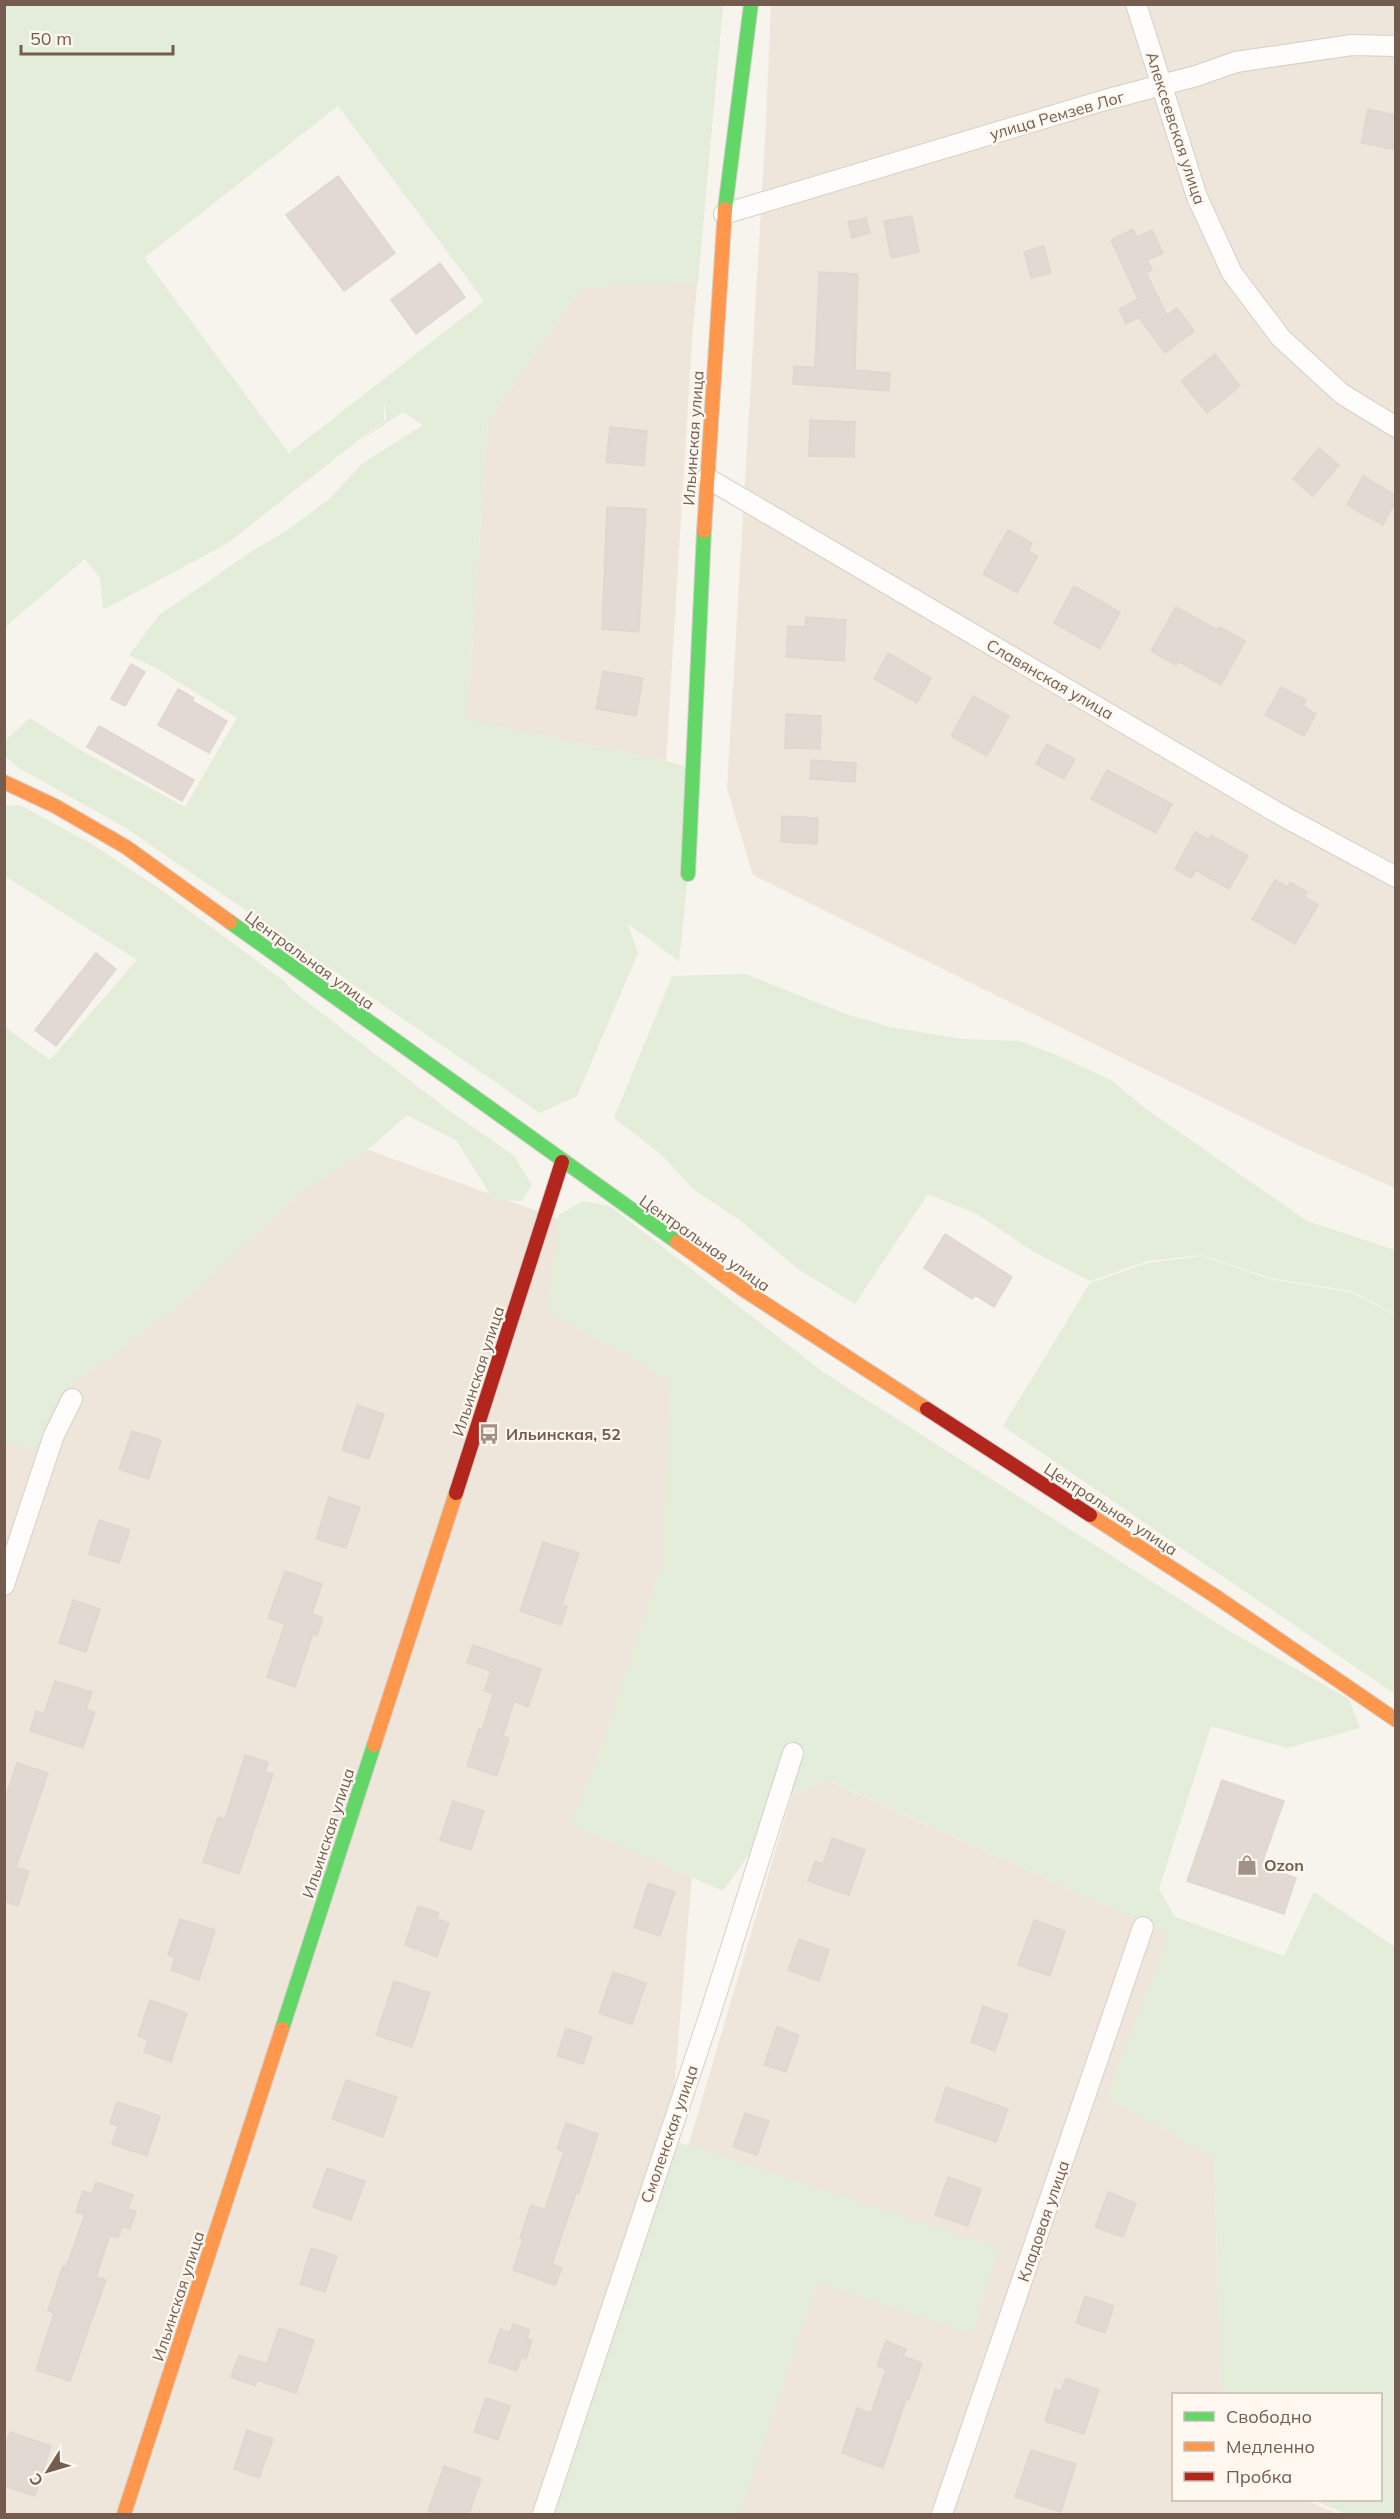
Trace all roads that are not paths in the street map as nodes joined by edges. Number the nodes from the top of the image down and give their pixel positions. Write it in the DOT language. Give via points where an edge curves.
graph roads {
  1 [pos="751,4"];
  2 [pos="1136,4"];
  3 [pos="1395,46"];
  4 [pos="1162,84"];
  5 [pos="724,214"];
  6 [pos="1395,427"];
  7 [pos="707,478"];
  8 [pos="4,782"];
  9 [pos="688,874"];
  10 [pos="1395,877"];
  11 [pos="562,1162"];
  12 [pos="72,1399"];
  13 [pos="4,1585"];
  14 [pos="1395,1720"];
  15 [pos="793,1753"];
  16 [pos="1143,1928"];
  17 [pos="124,2514"];
  18 [pos="543,2514"];
  19 [pos="942,2514"];
  1 -- 5 [label="street, Ильинская улица"];
  2 -- 4 [label="street, Алексеевская улица"];
  3 -- 4 [label="street, улица Ремзев Лог" via="1352,45 1265,57"];
  4 -- 5 [label="street, улица Ремзев Лог"];
  4 -- 6 [label="street, Алексеевская улица" via="1197,197 1232,273 1281,338 1342,394"];
  5 -- 7 [label="street, Ильинская улица"];
  7 -- 9 [label="street, Ильинская улица"];
  7 -- 10 [label="street, Славянская улица" via="1283,816"];
  8 -- 11 [label="street, Центральная улица" via="126,847"];
  11 -- 14 [label="street, Центральная улица" via="762,1303 1215,1596"];
  11 -- 17 [label="street, Ильинская улица"];
  12 -- 13 [label="street" via="54,1435"];
  15 -- 18 [label="street, Смоленская улица"];
  16 -- 19 [label="street, Кладовая улица"];
}
